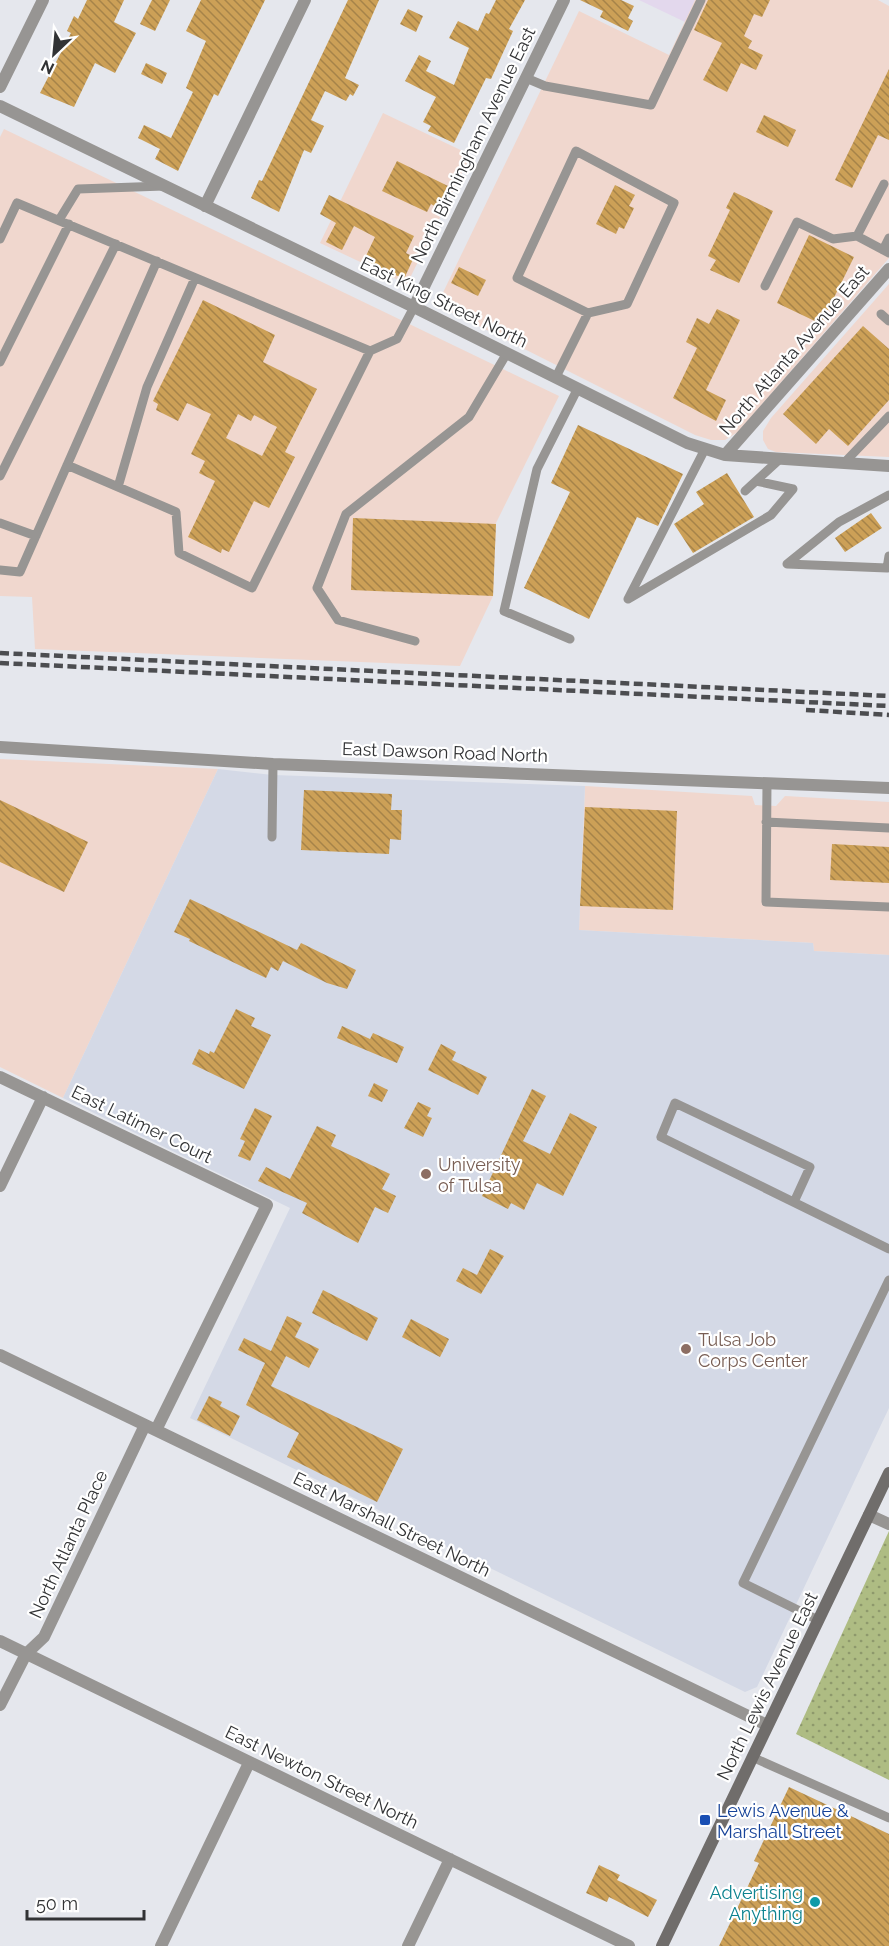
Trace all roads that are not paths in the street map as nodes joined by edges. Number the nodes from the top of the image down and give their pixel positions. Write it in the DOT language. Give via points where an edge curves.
graph roads {
  1 [pos="42,0"];
  2 [pos="304,0"];
  3 [pos="564,0"];
  4 [pos="701,0"];
  5 [pos="526,78"];
  6 [pos="0,87"];
  7 [pos="0,106"];
  8 [pos="884,184"];
  9 [pos="164,186"];
  10 [pos="205,206"];
  11 [pos="64,222"];
  12 [pos="858,236"];
  13 [pos="889,238"];
  14 [pos="0,239"];
  15 [pos="116,244"];
  16 [pos="886,251"];
  17 [pos="157,261"];
  18 [pos="889,269"];
  19 [pos="195,278"];
  20 [pos="765,286"];
  21 [pos="414,307"];
  22 [pos="588,313"];
  23 [pos="881,314"];
  24 [pos="889,321"];
  25 [pos="370,351"];
  26 [pos="507,353"];
  27 [pos="0,362"];
  28 [pos="556,377"];
  29 [pos="578,388"];
  30 [pos="889,416"];
  31 [pos="705,449"];
  32 [pos="725,455"];
  33 [pos="780,459"];
  34 [pos="844,463"];
  35 [pos="68,465"];
  36 [pos="889,466"];
  37 [pos="0,476"];
  38 [pos="756,481"];
  39 [pos="118,487"];
  40 [pos="745,491"];
  41 [pos="889,495"];
  42 [pos="0,523"];
  43 [pos="36,536"];
  44 [pos="889,556"];
  45 [pos="0,570"];
  46 [pos="570,639"];
  47 [pos="416,641"];
  48 [pos="0,747"];
  49 [pos="273,764"];
  50 [pos="766,783"];
  51 [pos="889,788"];
  52 [pos="766,822"];
  53 [pos="889,828"];
  54 [pos="272,837"];
  55 [pos="889,907"];
  56 [pos="0,1077"];
  57 [pos="43,1097"];
  58 [pos="0,1186"];
  59 [pos="794,1202"];
  60 [pos="267,1205"];
  61 [pos="889,1249"];
  62 [pos="889,1280"];
  63 [pos="0,1355"];
  64 [pos="150,1428"];
  65 [pos="889,1473"];
  66 [pos="869,1515"];
  67 [pos="889,1524"];
  68 [pos="818,1620"];
  69 [pos="0,1641"];
  70 [pos="26,1654"];
  71 [pos="0,1705"];
  72 [pos="767,1725"];
  73 [pos="752,1757"];
  74 [pos="249,1763"];
  75 [pos="889,1818"];
  76 [pos="450,1859"];
  77 [pos="161,1946"];
  78 [pos="408,1946"];
  79 [pos="629,1946"];
  80 [pos="662,1946"];
  1 -- 6 [label="street"];
  2 -- 10 [label="street"];
  3 -- 5 [label="street, North Birmingham Avenue East"];
  4 -- 5 [label="lane" via="651,105 545,86"];
  5 -- 21 [label="street, North Birmingham Avenue East"];
  7 -- 9 [label="street, East King Street North"];
  8 -- 12 [label="lane"];
  9 -- 10 [label="street, East King Street North"];
  9 -- 11 [label="lane" via="78,189"];
  10 -- 21 [label="street, East King Street North"];
  11 -- 14 [label="lane" via="17,203"];
  11 -- 15 [label="lane"];
  11 -- 27 [label="lane"];
  12 -- 16 [label="lane"];
  12 -- 20 [label="lane" via="833,239 797,222"];
  13 -- 16 [label="lane"];
  15 -- 17 [label="lane"];
  15 -- 37 [label="lane"];
  17 -- 19 [label="lane"];
  17 -- 35 [label="lane"];
  18 -- 32 [label="street, North Atlanta Avenue East"];
  19 -- 25 [label="lane"];
  19 -- 39 [label="lane" via="147,387"];
  21 -- 25 [label="lane" via="397,339"];
  21 -- 26 [label="street, East King Street North"];
  22 -- 22 [label="lane" via="517,278 576,151 674,202 627,304"];
  22 -- 28 [label="lane"];
  23 -- 24 [label="lane"];
  25 -- 39 [label="lane" via="252,588 179,553 176,512"];
  26 -- 28 [label="street, East King Street North"];
  26 -- 47 [label="lane" via="469,417 346,514 317,588 338,620"];
  28 -- 29 [label="street, East King Street North"];
  29 -- 31 [label="street, East King Street North"];
  29 -- 46 [label="lane" via="537,470 504,611"];
  30 -- 34 [label="lane"];
  31 -- 32 [label="street, East King Street North"];
  31 -- 38 [label="lane" via="628,599 771,515 793,489"];
  32 -- 33 [label="street, East King Street North"];
  33 -- 34 [label="street, East King Street North"];
  33 -- 38 [label="lane"];
  34 -- 36 [label="street, East King Street North"];
  35 -- 39 [label="lane"];
  35 -- 43 [label="lane"];
  38 -- 40 [label="lane"];
  41 -- 44 [label="lane" via="839,522 787,564 886,568"];
  42 -- 43 [label="lane"];
  43 -- 45 [label="lane" via="20,572"];
  48 -- 49 [label="street, East Dawson Road North"];
  49 -- 50 [label="street, East Dawson Road North"];
  49 -- 54 [label="lane"];
  50 -- 51 [label="street, East Dawson Road North"];
  50 -- 52 [label="lane"];
  52 -- 53 [label="lane"];
  52 -- 55 [label="lane" via="766,902"];
  56 -- 57 [label="street, East Latimer Court"];
  57 -- 58 [label="street"];
  57 -- 60 [label="street, East Latimer Court"];
  59 -- 59 [label="lane" via="661,1137 675,1103 810,1167"];
  59 -- 61 [label="lane"];
  60 -- 64 [label="street, North Atlanta Place"];
  62 -- 68 [label="lane" via="743,1583"];
  63 -- 64 [label="street, East Marshall Street North"];
  64 -- 70 [label="street, North Atlanta Place" via="44,1637"];
  64 -- 72 [label="street, East Marshall Street North"];
  65 -- 66 [label="main road, North Lewis Avenue East"];
  66 -- 67 [label="street"];
  66 -- 68 [label="main road, North Lewis Avenue East"];
  68 -- 72 [label="main road, North Lewis Avenue East"];
  69 -- 70 [label="street, East Newton Street North"];
  70 -- 71 [label="street, North Atlanta Place"];
  70 -- 74 [label="street, East Newton Street North"];
  72 -- 73 [label="main road, North Lewis Avenue East"];
  73 -- 75 [label="lane"];
  73 -- 80 [label="main road, North Lewis Avenue East"];
  74 -- 76 [label="street, East Newton Street North"];
  74 -- 77 [label="street"];
  76 -- 78 [label="street"];
  76 -- 79 [label="street, East Newton Street North"];
}
